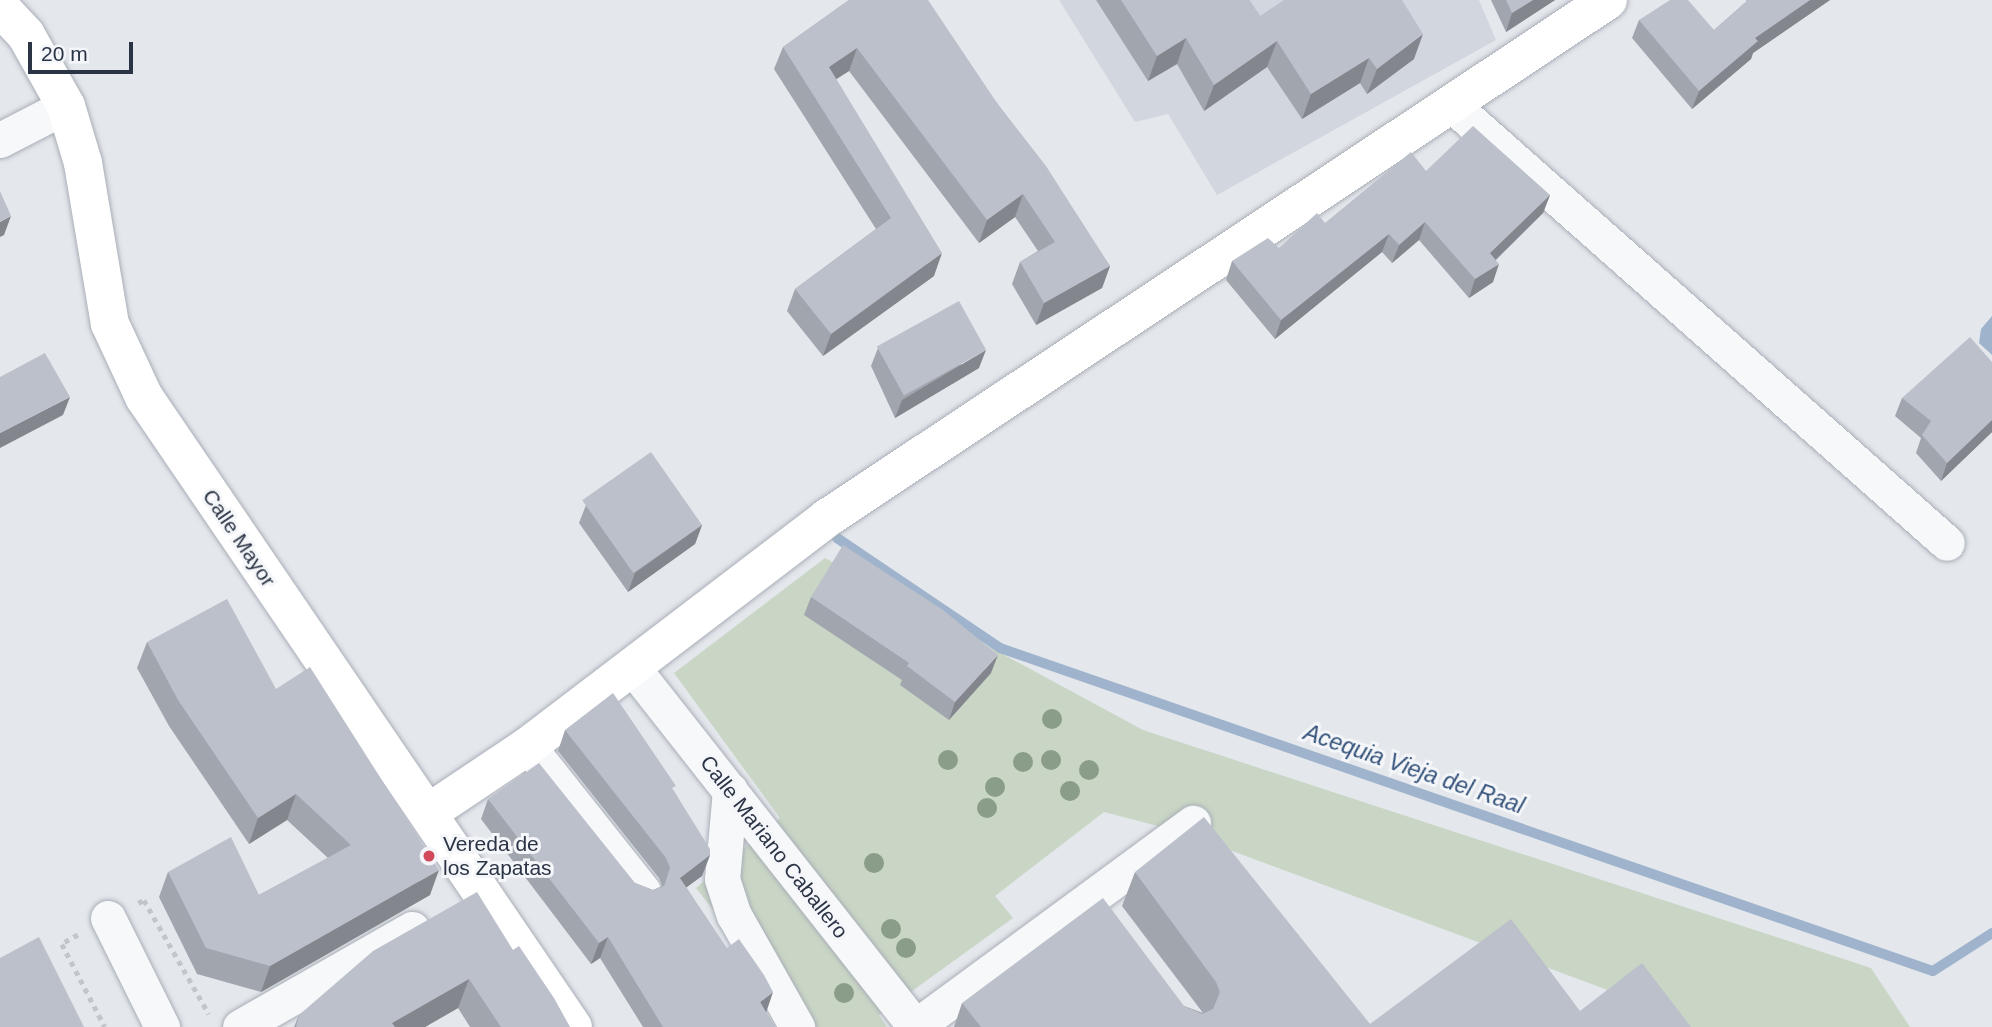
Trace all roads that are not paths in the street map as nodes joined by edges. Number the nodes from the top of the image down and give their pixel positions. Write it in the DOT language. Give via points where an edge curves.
graph roads {
  1 [pos="1608,0"];
  2 [pos="0,8"];
  3 [pos="1451,104"];
  4 [pos="66,106"];
  5 [pos="0,140"];
  6 [pos="1947,543"];
  7 [pos="633,668"];
  8 [pos="528,746"];
  9 [pos="730,790"];
  10 [pos="428,813"];
  11 [pos="1193,823"];
  12 [pos="482,889"];
  13 [pos="643,891"];
  14 [pos="1090,896"];
  15 [pos="108,918"];
  16 [pos="1114,929"];
  17 [pos="162,1027"];
  18 [pos="240,1027"];
  19 [pos="573,1027"];
  20 [pos="797,1027"];
  21 [pos="915,1027"];
  1 -- 3 [label="main road"];
  2 -- 4 [label="main road, Calle Mayor" via="26,35"];
  3 -- 6 [label="street"];
  3 -- 7 [label="main road" via="827,519"];
  4 -- 5 [label="street"];
  4 -- 10 [label="main road, Calle Mayor" via="83,163 110,324 125,360 169,435"];
  7 -- 8 [label="main road"];
  7 -- 9 [label="street, Calle Mariano Caballero"];
  8 -- 10 [label="main road"];
  8 -- 13 [label="street"];
  9 -- 20 [label="street" via="722,879 734,915"];
  9 -- 21 [label="street, Calle Mariano Caballero"];
  10 -- 12 [label="main road, Calle Mayor"];
  11 -- 14 [label="street"];
  12 -- 18 [label="street"];
  12 -- 19 [label="main road, Calle Mayor"];
  14 -- 16 [label="street"];
  14 -- 21 [label="street"];
  15 -- 17 [label="street"];
}
